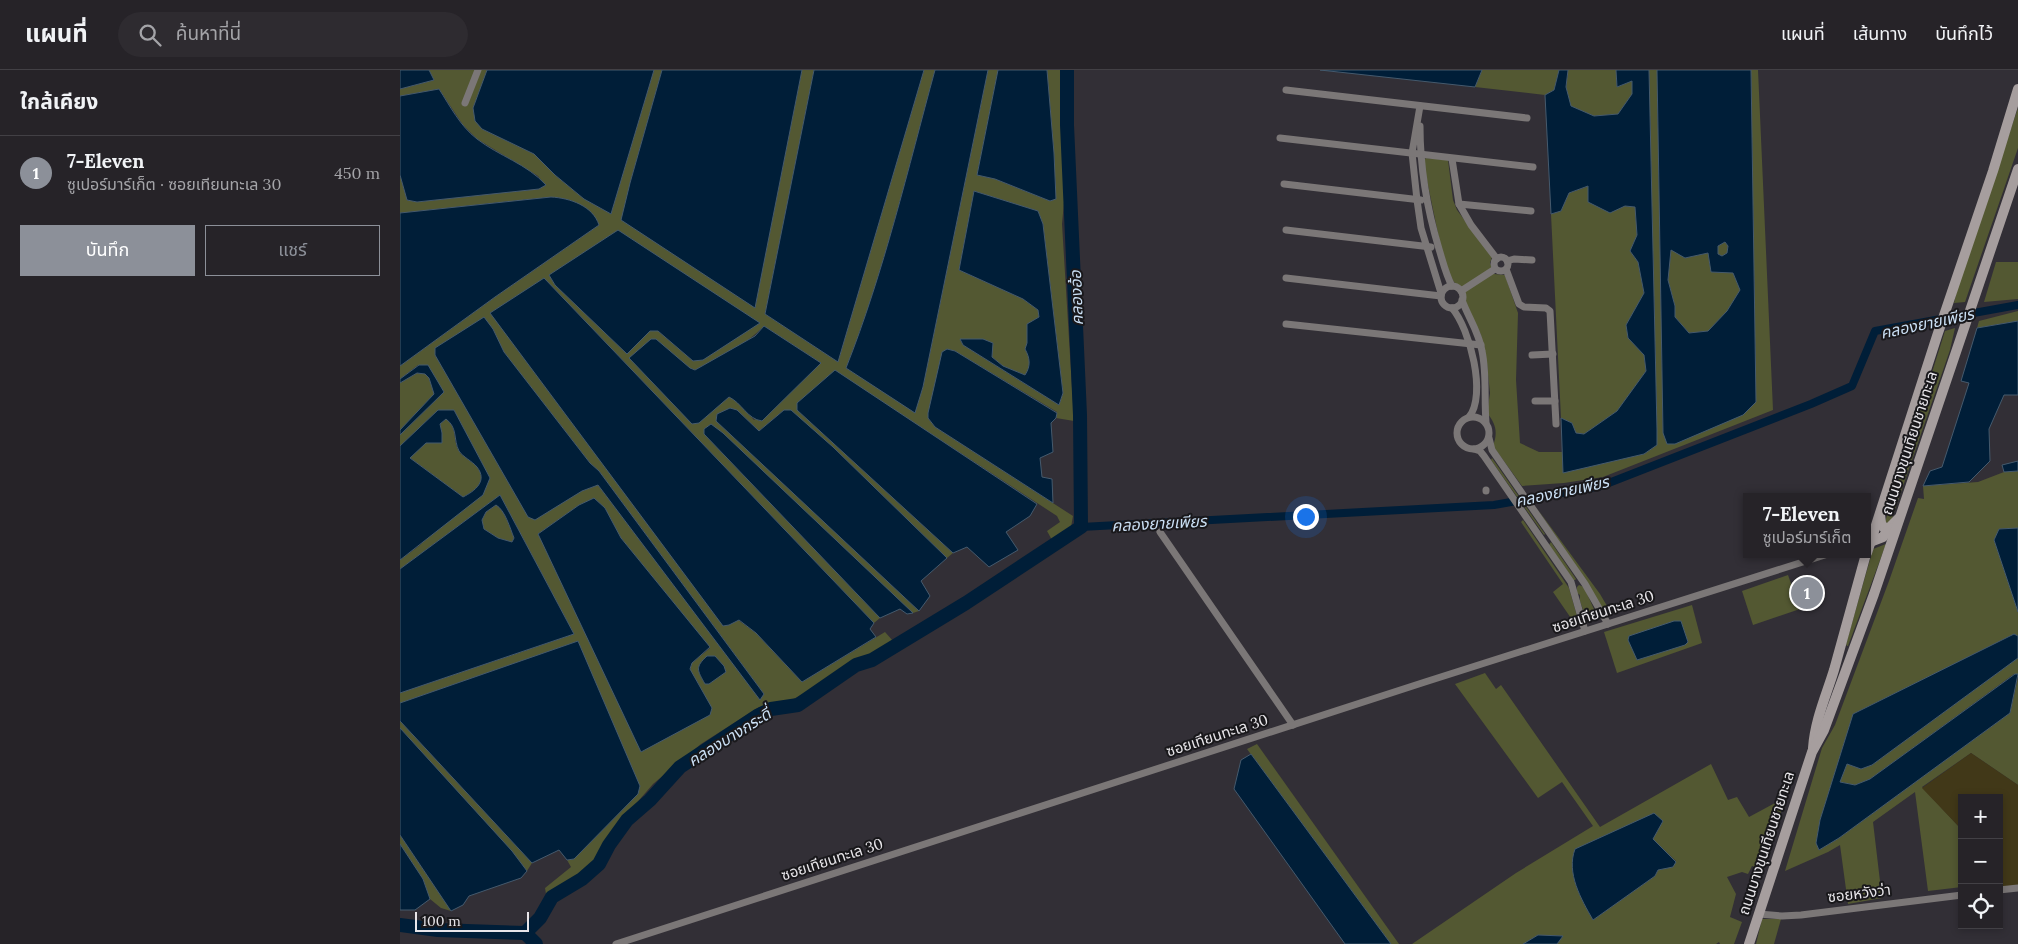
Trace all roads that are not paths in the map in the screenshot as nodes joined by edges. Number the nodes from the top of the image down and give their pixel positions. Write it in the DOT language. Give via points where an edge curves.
graph roads {
  1 [pos="478,70"];
  2 [pos="2018,89"];
  3 [pos="1286,90"];
  4 [pos="465,103"];
  5 [pos="1420,106"];
  6 [pos="1527,118"];
  7 [pos="1280,138"];
  8 [pos="1416,154"];
  9 [pos="1452,159"];
  10 [pos="1533,167"];
  11 [pos="2018,169"];
  12 [pos="1284,184"];
  13 [pos="1417,200"];
  14 [pos="1427,201"];
  15 [pos="1459,204"];
  16 [pos="1531,211"];
  17 [pos="1286,230"];
  18 [pos="1427,246"];
  19 [pos="1439,248"];
  20 [pos="1497,259"];
  21 [pos="1532,260"];
  22 [pos="1507,261"];
  23 [pos="1495,269"];
  24 [pos="1506,269"];
  25 [pos="1286,278"];
  26 [pos="1452,286"];
  27 [pos="1461,292"];
  28 [pos="1441,294"];
  29 [pos="1462,300"];
  30 [pos="1452,308"];
  31 [pos="1286,324"];
  32 [pos="1471,345"];
  33 [pos="1481,346"];
  34 [pos="1532,354"];
  35 [pos="1553,354"];
  36 [pos="1535,401"];
  37 [pos="1555,401"];
  38 [pos="1469,417"];
  39 [pos="1486,422"];
  40 [pos="1556,424"];
  41 [pos="1489,438"];
  42 [pos="1474,449"];
  43 [pos="1880,513"];
  44 [pos="1901,514"];
  45 [pos="1889,528"];
  46 [pos="1160,532"];
  47 [pos="1551,536"];
  48 [pos="1871,537"];
  49 [pos="1542,541"];
  50 [pos="1871,541"];
  51 [pos="1815,558"];
  52 [pos="1866,558"];
  53 [pos="1583,581"];
  54 [pos="1574,589"];
  55 [pos="1608,624"];
  56 [pos="1585,631"];
  57 [pos="1293,725"];
  58 [pos="1812,752"];
  59 [pos="2018,888"];
  60 [pos="2003,890"];
  61 [pos="1958,895"];
  62 [pos="1759,914"];
  63 [pos="616,944"];
  64 [pos="1749,944"];
  1 -- 4 [label="street"];
  2 -- 43 [label="main road, ถนนบางขุนเทียนชายทะเล"];
  3 -- 5 [label="street"];
  5 -- 6 [label="street"];
  5 -- 8 [label="street"];
  7 -- 8 [label="street"];
  8 -- 9 [label="street"];
  8 -- 13 [label="street"];
  8 -- 14 [label="street"];
  9 -- 10 [label="street"];
  9 -- 15 [label="street"];
  11 -- 44 [label="main road, ถนนบางขุนเทียนชายทะเล"];
  12 -- 13 [label="street"];
  13 -- 14 [label="street"];
  13 -- 18 [label="street"];
  14 -- 19 [label="street"];
  15 -- 16 [label="street"];
  15 -- 20 [label="street" via="1471,226"];
  17 -- 18 [label="street"];
  18 -- 19 [label="street"];
  18 -- 28 [label="street"];
  19 -- 26 [label="street"];
  20 -- 22 [label="street"];
  20 -- 23 [label="street"];
  21 -- 22 [label="street"];
  22 -- 24 [label="street"];
  23 -- 24 [label="street" via="1502,272"];
  23 -- 27 [label="street"];
  24 -- 35 [label="street" via="1519,304 1550,311"];
  25 -- 28 [label="street"];
  26 -- 27 [label="street"];
  26 -- 28 [label="street"];
  27 -- 29 [label="street"];
  28 -- 30 [label="street" via="1442,304"];
  29 -- 30 [label="street" via="1459,306"];
  29 -- 33 [label="street"];
  30 -- 32 [label="street"];
  31 -- 32 [label="street"];
  32 -- 33 [label="street"];
  32 -- 38 [label="street" via="1476,401"];
  33 -- 39 [label="street"];
  34 -- 35 [label="street"];
  35 -- 37 [label="street"];
  36 -- 37 [label="street"];
  37 -- 40 [label="street"];
  38 -- 39 [label="street"];
  38 -- 42 [label="street" via="1460,423 1457,433 1464,446"];
  39 -- 41 [label="street"];
  41 -- 42 [label="street" via="1484,445"];
  41 -- 47 [label="street" via="1492,450"];
  42 -- 49 [label="street" via="1480,452"];
  43 -- 45 [label="main road" via="1884,528"];
  43 -- 48 [label="main road, ถนนบางขุนเทียนชายทะเล"];
  44 -- 45 [label="main road"];
  44 -- 58 [label="main road, ถนนบางขุนเทียนชายทะเล" via="1824,730"];
  45 -- 50 [label="main road" via="1883,537"];
  46 -- 57 [label="street"];
  47 -- 49 [label="street"];
  47 -- 53 [label="street"];
  49 -- 54 [label="street"];
  51 -- 55 [label="street, ซอยเทียนทะเล 30"];
  52 -- 58 [label="main road, ถนนบางขุนเทียนชายทะเล" via="1821,705"];
  53 -- 54 [label="street" via="1574,584"];
  53 -- 55 [label="street"];
  54 -- 56 [label="street"];
  55 -- 56 [label="street, ซอยเทียนทะเล 30"];
  56 -- 57 [label="street, ซอยเทียนทะเล 30"];
  57 -- 63 [label="street, ซอยเทียนทะเล 30"];
  58 -- 62 [label="main road, ถนนบางขุนเทียนชายทะเล"];
  59 -- 60 [label="street"];
  61 -- 62 [label="street, ซอยหวังว่า" via="1801,915"];
  62 -- 64 [label="main road, ถนนบางขุนเทียนชายทะเล"];
}
